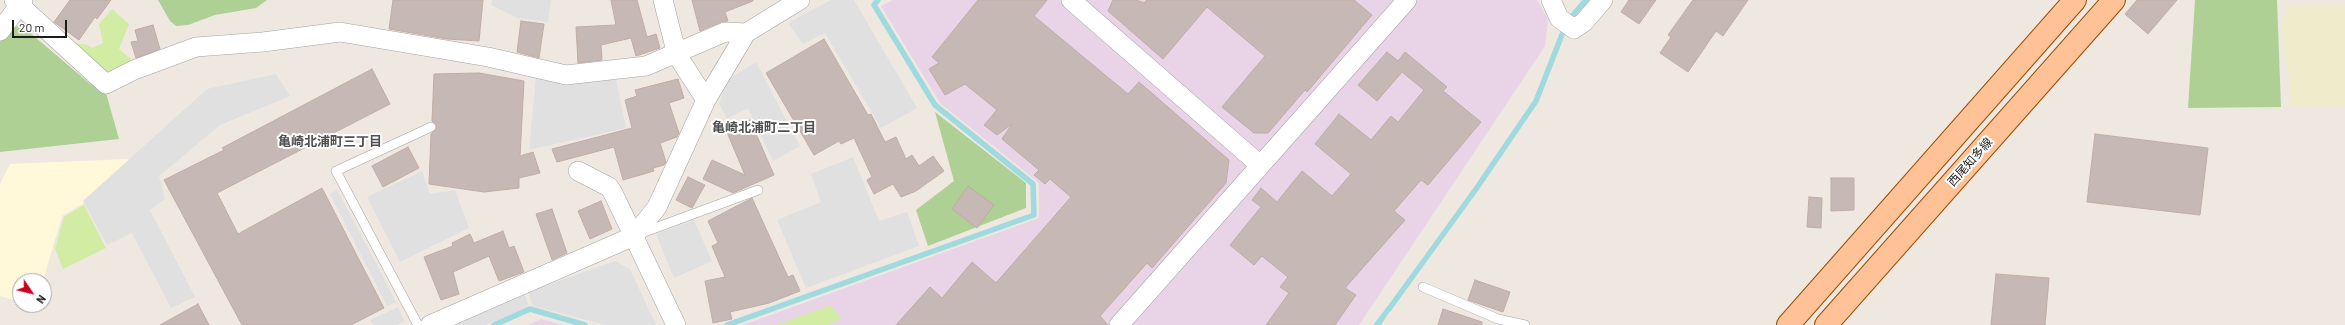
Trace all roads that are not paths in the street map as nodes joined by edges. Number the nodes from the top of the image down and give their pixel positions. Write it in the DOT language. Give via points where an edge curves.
graph roads {
  1 [pos="663,0"];
  2 [pos="798,0"];
  3 [pos="1071,0"];
  4 [pos="1407,0"];
  5 [pos="1551,0"];
  6 [pos="1603,0"];
  7 [pos="2075,0"];
  8 [pos="2114,0"];
  9 [pos="18,2"];
  10 [pos="0,31"];
  11 [pos="746,33"];
  12 [pos="677,55"];
  13 [pos="706,100"];
  14 [pos="431,127"];
  15 [pos="1260,165"];
  16 [pos="578,171"];
  17 [pos="758,190"];
  18 [pos="634,236"];
  19 [pos="1423,287"];
  20 [pos="418,325"];
  21 [pos="430,325"];
  22 [pos="676,325"];
  23 [pos="1119,325"];
  24 [pos="1525,325"];
  25 [pos="1788,325"];
  26 [pos="1826,325"];
  1 -- 12 [label="street"];
  2 -- 11 [label="street"];
  3 -- 15 [label="street"];
  4 -- 15 [label="street"];
  5 -- 6 [label="street" via="1559,18 1574,29 1584,22"];
  7 -- 25 [label="main road"];
  8 -- 26 [label="main road, 西尾知多線"];
  9 -- 10 [label="street"];
  9 -- 12 [label="street" via="106,84 134,70 196,47 340,32 488,57 566,75 646,66"];
  11 -- 12 [label="street" via="725,32"];
  11 -- 13 [label="street"];
  12 -- 13 [label="street"];
  13 -- 18 [label="street" via="657,207"];
  14 -- 20 [label="lane" via="336,171"];
  15 -- 23 [label="street"];
  16 -- 18 [label="street" via="609,187"];
  17 -- 18 [label="lane"];
  18 -- 21 [label="street"];
  18 -- 22 [label="street"];
  19 -- 24 [label="lane" via="1498,319"];
}
